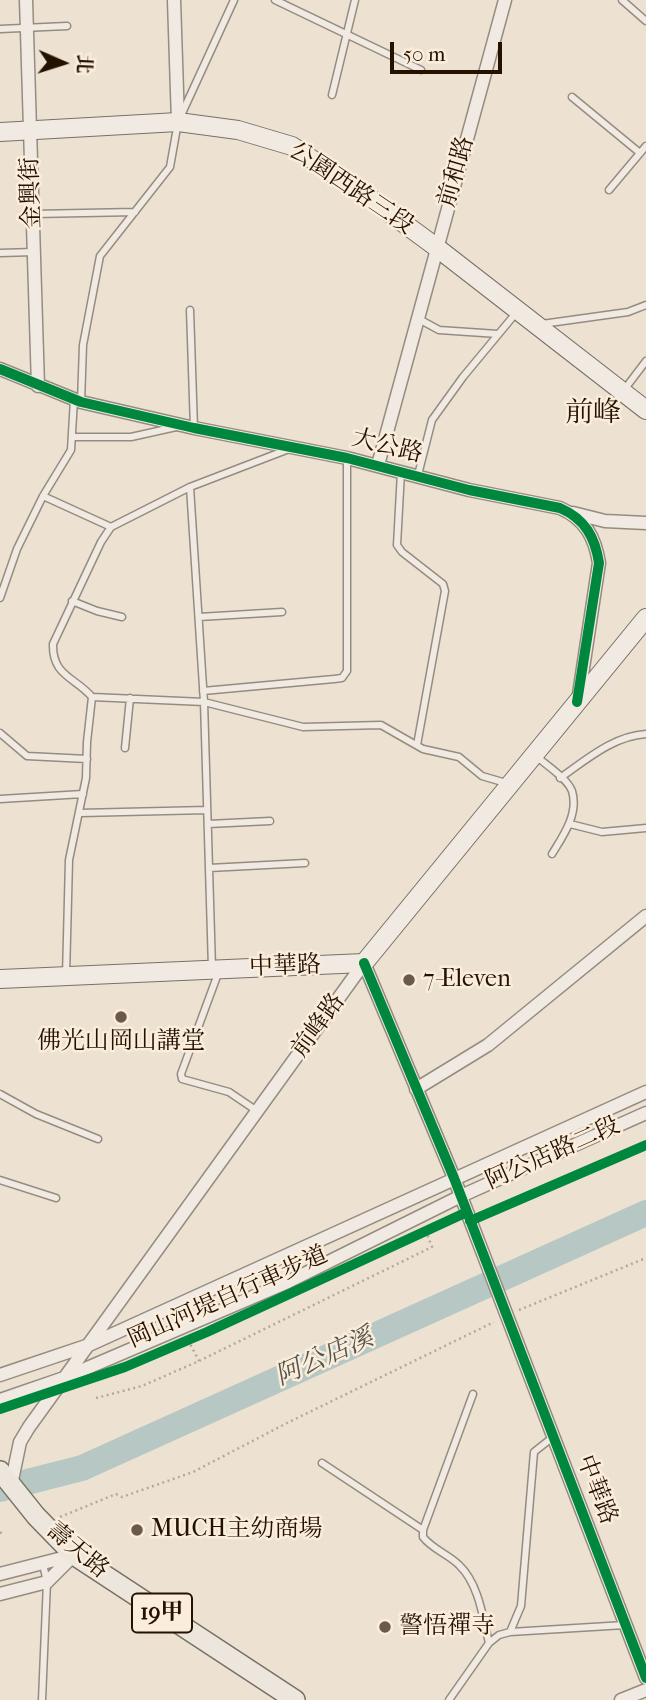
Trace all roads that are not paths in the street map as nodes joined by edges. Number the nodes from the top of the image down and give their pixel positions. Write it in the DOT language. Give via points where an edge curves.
graph roads {
  1 [pos="26,0"];
  2 [pos="173,0"];
  3 [pos="234,0"];
  4 [pos="275,0"];
  5 [pos="355,0"];
  6 [pos="505,0"];
  7 [pos="622,0"];
  8 [pos="646,21"];
  9 [pos="67,26"];
  10 [pos="27,27"];
  11 [pos="0,29"];
  12 [pos="346,34"];
  13 [pos="421,70"];
  14 [pos="332,95"];
  15 [pos="572,97"];
  16 [pos="178,122"];
  17 [pos="30,131"];
  18 [pos="0,132"];
  19 [pos="646,146"];
  20 [pos="640,153"];
  21 [pos="610,190"];
  22 [pos="135,212"];
  23 [pos="33,214"];
  24 [pos="436,247"];
  25 [pos="34,252"];
  26 [pos="0,253"];
  27 [pos="646,304"];
  28 [pos="190,310"];
  29 [pos="518,311"];
  30 [pos="417,318"];
  31 [pos="535,324"];
  32 [pos="498,334"];
  33 [pos="646,361"];
  34 [pos="0,369"];
  35 [pos="38,386"];
  36 [pos="622,392"];
  37 [pos="77,401"];
  38 [pos="646,410"];
  39 [pos="188,427"];
  40 [pos="74,438"];
  41 [pos="295,447"];
  42 [pos="347,458"];
  43 [pos="378,465"];
  44 [pos="401,471"];
  45 [pos="418,475"];
  46 [pos="190,487"];
  47 [pos="43,496"];
  48 [pos="573,513"];
  49 [pos="646,523"];
  50 [pos="111,527"];
  51 [pos="0,598"];
  52 [pos="72,601"];
  53 [pos="282,612"];
  54 [pos="122,617"];
  55 [pos="199,617"];
  56 [pos="646,618"];
  57 [pos="203,691"];
  58 [pos="92,697"];
  59 [pos="130,698"];
  60 [pos="204,702"];
  61 [pos="577,702"];
  62 [pos="0,733"];
  63 [pos="646,734"];
  64 [pos="417,745"];
  65 [pos="125,748"];
  66 [pos="534,755"];
  67 [pos="87,759"];
  68 [pos="560,778"];
  69 [pos="510,784"];
  70 [pos="83,794"];
  71 [pos="0,799"];
  72 [pos="207,810"];
  73 [pos="80,813"];
  74 [pos="270,821"];
  75 [pos="208,824"];
  76 [pos="570,824"];
  77 [pos="646,828"];
  78 [pos="552,854"];
  79 [pos="304,863"];
  80 [pos="209,868"];
  81 [pos="644,921"];
  82 [pos="364,963"];
  83 [pos="216,970"];
  84 [pos="66,976"];
  85 [pos="0,979"];
  86 [pos="416,1089"];
  87 [pos="646,1091"];
  88 [pos="0,1094"];
  89 [pos="257,1111"];
  90 [pos="646,1113"];
  91 [pos="589,1118"];
  92 [pos="597,1135"];
  93 [pos="98,1139"];
  94 [pos="454,1178"];
  95 [pos="0,1180"];
  96 [pos="461,1196"];
  97 [pos="56,1198"];
  98 [pos="277,1260"];
  99 [pos="288,1282"];
  100 [pos="89,1345"];
  101 [pos="0,1375"];
  102 [pos="64,1378"];
  103 [pos="472,1394"];
  104 [pos="0,1400"];
  105 [pos="553,1437"];
  106 [pos="322,1463"];
  107 [pos="5,1478"];
  108 [pos="423,1530"];
  109 [pos="74,1555"];
  110 [pos="43,1562"];
  111 [pos="0,1574"];
  112 [pos="47,1581"];
  113 [pos="0,1594"];
  114 [pos="625,1625"];
  115 [pos="510,1632"];
  116 [pos="489,1643"];
  117 [pos="646,1678"];
  118 [pos="646,1690"];
  119 [pos="42,1700"];
  120 [pos="295,1700"];
  121 [pos="449,1700"];
  122 [pos="621,1700"];
  1 -- 10 [label="street, 金興街"];
  2 -- 16 [label="street"];
  3 -- 16 [label="lane"];
  4 -- 12 [label="lane"];
  5 -- 12 [label="lane"];
  6 -- 24 [label="street, 前和路"];
  7 -- 8 [label="lane"];
  9 -- 10 [label="lane"];
  10 -- 11 [label="lane"];
  10 -- 17 [label="street, 金興街"];
  12 -- 13 [label="lane"];
  12 -- 14 [label="lane"];
  15 -- 20 [label="lane"];
  16 -- 17 [label="main road, 公園西路三段"];
  16 -- 22 [label="lane" via="170,167"];
  16 -- 24 [label="main road, 公園西路三段" via="239,131 292,146"];
  17 -- 18 [label="main road, 公園西路三段"];
  17 -- 23 [label="street, 金興街"];
  19 -- 20 [label="lane"];
  20 -- 21 [label="lane"];
  22 -- 23 [label="lane"];
  22 -- 37 [label="lane" via="100,256"];
  23 -- 25 [label="street, 金興街"];
  24 -- 29 [label="main road, 公園西路三段"];
  24 -- 30 [label="street, 前和路"];
  25 -- 26 [label="lane"];
  25 -- 35 [label="street, 金興街"];
  27 -- 31 [label="lane" via="628,312"];
  28 -- 39 [label="lane"];
  29 -- 31 [label="main road, 公園西路三段"];
  29 -- 32 [label="lane"];
  30 -- 32 [label="lane" via="439,330"];
  30 -- 43 [label="street, 前和路"];
  31 -- 36 [label="main road, 公園西路三段"];
  32 -- 45 [label="lane" via="432,421"];
  33 -- 36 [label="lane"];
  34 -- 35 [label="street, 大公路"];
  35 -- 37 [label="street, 大公路"];
  36 -- 38 [label="main road, 公園西路三段"];
  37 -- 39 [label="street, 大公路"];
  37 -- 40 [label="lane"];
  39 -- 40 [label="lane" via="131,437"];
  39 -- 41 [label="street, 大公路"];
  40 -- 47 [label="lane"];
  41 -- 42 [label="street, 大公路"];
  41 -- 46 [label="lane"];
  42 -- 43 [label="street, 大公路"];
  42 -- 57 [label="lane" via="347,671 334,680"];
  43 -- 44 [label="street, 大公路"];
  44 -- 45 [label="street, 大公路"];
  44 -- 64 [label="lane" via="397,545 443,583 445,591"];
  45 -- 48 [label="street, 大公路"];
  46 -- 50 [label="lane"];
  46 -- 55 [label="lane"];
  47 -- 50 [label="lane"];
  47 -- 51 [label="lane"];
  48 -- 49 [label="street, 大公路" via="605,521"];
  48 -- 61 [label="street" via="592,536 599,563"];
  50 -- 52 [label="lane"];
  52 -- 54 [label="lane"];
  52 -- 58 [label="lane" via="53,644 55,663"];
  53 -- 55 [label="lane"];
  55 -- 57 [label="lane"];
  56 -- 61 [label="main road, 前峰路"];
  57 -- 60 [label="lane"];
  58 -- 59 [label="lane"];
  58 -- 67 [label="lane"];
  59 -- 60 [label="lane"];
  59 -- 65 [label="lane"];
  60 -- 64 [label="lane" via="303,727 381,725"];
  60 -- 72 [label="lane"];
  61 -- 66 [label="main road, 前峰路"];
  62 -- 67 [label="lane" via="27,756"];
  63 -- 68 [label="lane" via="630,735 609,745"];
  64 -- 69 [label="lane" via="459,757 482,776"];
  66 -- 68 [label="lane"];
  66 -- 69 [label="main road, 前峰路"];
  67 -- 70 [label="lane"];
  68 -- 76 [label="lane" via="572,792"];
  69 -- 82 [label="main road, 前峰路"];
  70 -- 71 [label="lane"];
  70 -- 73 [label="lane"];
  72 -- 73 [label="lane"];
  72 -- 75 [label="lane"];
  73 -- 84 [label="lane" via="69,860"];
  74 -- 75 [label="lane"];
  75 -- 80 [label="lane"];
  76 -- 77 [label="lane" via="602,832"];
  76 -- 78 [label="lane"];
  79 -- 80 [label="lane"];
  80 -- 83 [label="lane"];
  81 -- 86 [label="street" via="488,1045"];
  82 -- 83 [label="main road, 中華路"];
  82 -- 86 [label="street"];
  82 -- 89 [label="street, 前峰路"];
  83 -- 84 [label="main road, 中華路"];
  83 -- 89 [label="lane" via="182,1079 229,1091"];
  84 -- 85 [label="main road, 中華路"];
  86 -- 94 [label="street"];
  87 -- 91 [label="street, 阿公店路二段"];
  88 -- 93 [label="lane"];
  89 -- 100 [label="street, 前峰路"];
  90 -- 92 [label="street, 阿公店路二段"];
  91 -- 92 [label="street"];
  91 -- 94 [label="street, 阿公店路二段"];
  92 -- 96 [label="street, 阿公店路二段"];
  94 -- 96 [label="street"];
  94 -- 98 [label="street, 阿公店路二段"];
  95 -- 97 [label="lane"];
  96 -- 99 [label="street, 阿公店路二段"];
  96 -- 105 [label="street, 中華路"];
  98 -- 99 [label="street"];
  98 -- 100 [label="street, 阿公店路二段"];
  99 -- 102 [label="street, 阿公店路二段"];
  100 -- 101 [label="street, 阿公店路二段"];
  100 -- 102 [label="street, 前峰路"];
  102 -- 104 [label="street, 阿公店路二段"];
  102 -- 107 [label="street, 前峰路" via="20,1442"];
  103 -- 108 [label="lane"];
  105 -- 114 [label="street, 中華路"];
  105 -- 115 [label="lane" via="534,1452 521,1606"];
  106 -- 108 [label="lane"];
  107 -- 109 [label="main road, 壽天路 / 19甲"];
  108 -- 116 [label="lane" via="427,1542 459,1565 470,1580"];
  109 -- 110 [label="street"];
  109 -- 112 [label="street"];
  109 -- 120 [label="main road, 壽天路 / 19甲"];
  110 -- 111 [label="street"];
  110 -- 112 [label="lane"];
  112 -- 113 [label="street"];
  112 -- 119 [label="lane"];
  114 -- 115 [label="lane"];
  114 -- 117 [label="street, 中華路"];
  115 -- 116 [label="lane"];
  116 -- 121 [label="lane"];
  118 -- 122 [label="street"];
}
